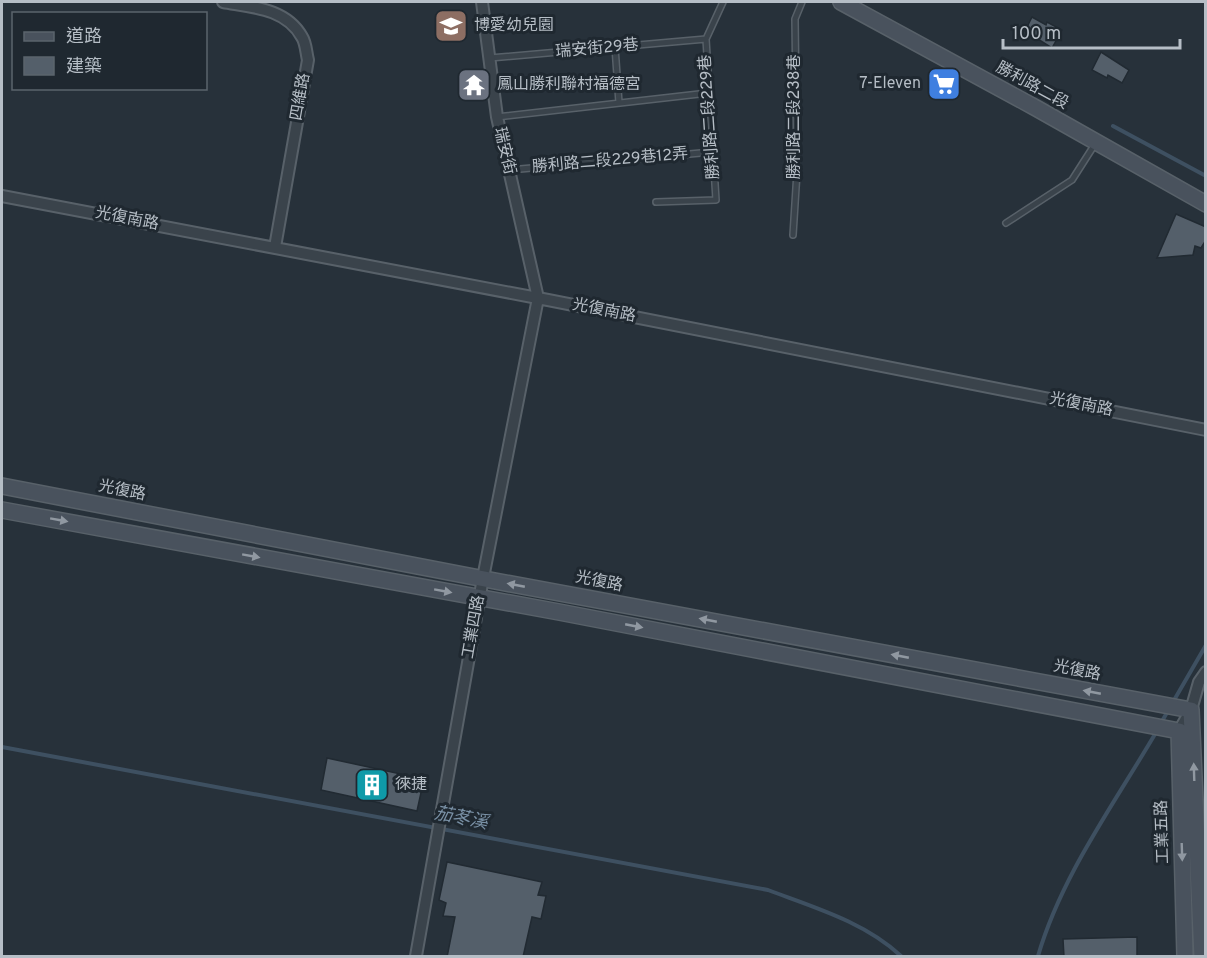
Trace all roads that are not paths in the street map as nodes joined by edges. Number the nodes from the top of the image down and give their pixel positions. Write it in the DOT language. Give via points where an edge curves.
graph roads {
  1 [pos="223,2"];
  2 [pos="482,2"];
  3 [pos="723,2"];
  4 [pos="802,2"];
  5 [pos="841,2"];
  6 [pos="706,39"];
  7 [pos="615,47"];
  8 [pos="488,58"];
  9 [pos="708,93"];
  10 [pos="619,103"];
  11 [pos="497,117"];
  12 [pos="1096,142"];
  13 [pos="712,152"];
  14 [pos="509,170"];
  15 [pos="2,196"];
  16 [pos="656,202"];
  17 [pos="1206,204"];
  18 [pos="1006,223"];
  19 [pos="793,235"];
  20 [pos="275,247"];
  21 [pos="538,298"];
  22 [pos="1206,430"];
  23 [pos="2,486"];
  24 [pos="2,510"];
  25 [pos="483,578"];
  26 [pos="480,598"];
  27 [pos="1206,672"];
  28 [pos="1191,710"];
  29 [pos="1179,731"];
  30 [pos="416,957"];
  31 [pos="1185,957"];
  32 [pos="1202,957"];
  1 -- 20 [label="street, 四維路" via="272,11 291,23 303,38 308,60"];
  2 -- 8 [label="street, 瑞安街"];
  3 -- 6 [label="lane, 勝利路二段229巷"];
  4 -- 19 [label="lane, 勝利路二段238巷" via="795,19 797,172"];
  5 -- 12 [label="street, 勝利路二段"];
  6 -- 7 [label="lane, 瑞安街29巷"];
  6 -- 9 [label="lane, 勝利路二段229巷"];
  7 -- 8 [label="lane, 瑞安街29巷"];
  7 -- 10 [label="lane"];
  8 -- 11 [label="street, 瑞安街"];
  9 -- 10 [label="lane"];
  9 -- 13 [label="lane, 勝利路二段229巷"];
  10 -- 11 [label="lane"];
  11 -- 14 [label="street, 瑞安街"];
  12 -- 17 [label="street, 勝利路二段"];
  12 -- 18 [label="lane" via="1072,180"];
  13 -- 14 [label="lane, 勝利路二段229巷12弄"];
  13 -- 16 [label="lane, 勝利路二段229巷" via="716,200"];
  14 -- 21 [label="street, 瑞安街"];
  15 -- 20 [label="street, 光復南路"];
  20 -- 21 [label="street, 光復南路"];
  21 -- 22 [label="street, 光復南路"];
  21 -- 25 [label="street, 工業四路"];
  23 -- 25 [label="street, 光復路"];
  24 -- 26 [label="street, one-way"];
  25 -- 26 [label="street, 工業四路"];
  28 -- 25 [label="street, 光復路, one-way"];
  26 -- 29 [label="street, one-way"];
  26 -- 30 [label="street, 工業四路"];
  27 -- 28 [label="street, 工業五路"];
  28 -- 29 [label="street, 工業五路"];
  32 -- 28 [label="street, 工業五路, one-way"];
  29 -- 31 [label="street, 工業五路, one-way"];
}
